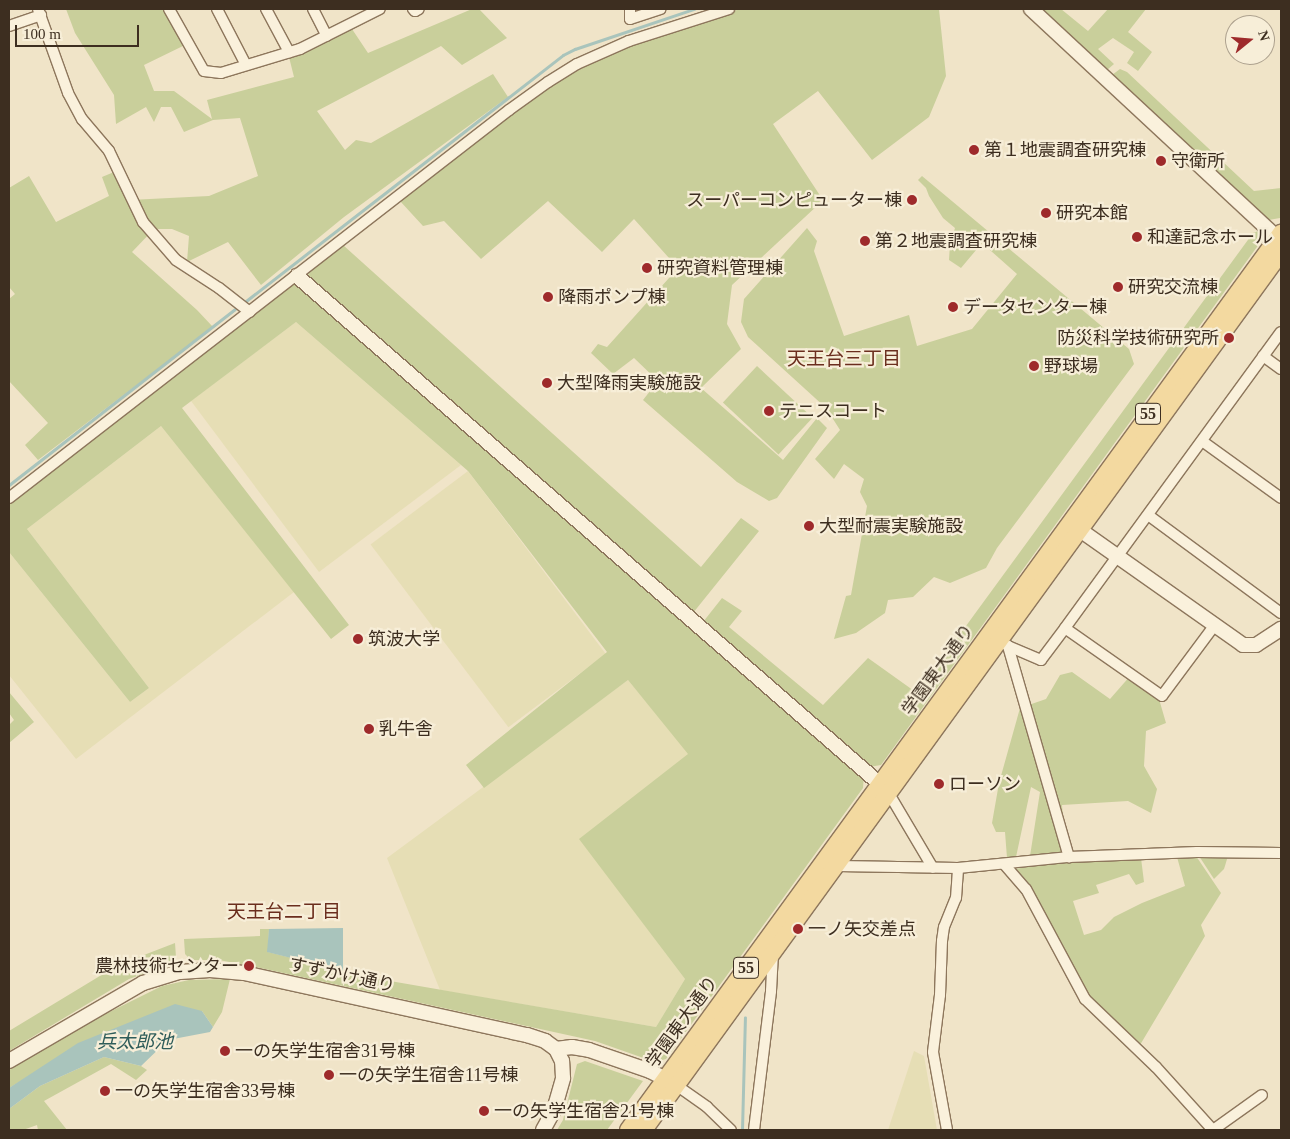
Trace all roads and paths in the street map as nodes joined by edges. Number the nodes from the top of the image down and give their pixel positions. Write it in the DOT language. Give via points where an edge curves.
graph roads {
  1 [pos="169,9"];
  2 [pos="217,9"];
  3 [pos="266,9"];
  4 [pos="313,9"];
  5 [pos="380,9"];
  6 [pos="413,9"];
  7 [pos="419,9"];
  8 [pos="630,9"];
  9 [pos="660,9"];
  10 [pos="729,9"];
  11 [pos="1030,9"];
  12 [pos="39,12"];
  13 [pos="364,12"];
  14 [pos="9,26"];
  15 [pos="327,36"];
  16 [pos="289,52"];
  17 [pos="246,65"];
  18 [pos="1280,241"];
  19 [pos="297,276"];
  20 [pos="250,312"];
  21 [pos="1281,332"];
  22 [pos="1263,356"];
  23 [pos="1281,369"];
  24 [pos="1202,440"];
  25 [pos="9,498"];
  26 [pos="1281,498"];
  27 [pos="1148,516"];
  28 [pos="1075,526"];
  29 [pos="1117,556"];
  30 [pos="1281,613"];
  31 [pos="1214,626"];
  32 [pos="1066,628"];
  33 [pos="1281,629"];
  34 [pos="1004,643"];
  35 [pos="884,788"];
  36 [pos="1281,853"];
  37 [pos="1070,857"];
  38 [pos="1004,864"];
  39 [pos="838,866"];
  40 [pos="932,868"];
  41 [pos="958,868"];
  42 [pos="773,951"];
  43 [pos="556,1049"];
  44 [pos="9,1061"];
  45 [pos="671,1081"];
  46 [pos="1262,1095"];
  47 [pos="543,1130"];
  48 [pos="628,1130"];
  49 [pos="644,1130"];
  50 [pos="731,1130"];
  51 [pos="754,1130"];
  52 [pos="947,1130"];
  53 [pos="1213,1130"];
  1 -- 17 [label="street" via="204,71 221,73"];
  2 -- 17 [label="street"];
  3 -- 16 [label="street"];
  4 -- 15 [label="street"];
  5 -- 13 [label="street"];
  6 -- 7 [label="street"];
  8 -- 9 [label="street" via="630,19"];
  10 -- 19 [label="street" via="629,41 577,64 509,110"];
  11 -- 18 [label="street"];
  12 -- 14 [label="street"];
  12 -- 20 [label="street" via="68,94 82,119 110,151 143,222 176,260"];
  13 -- 15 [label="street"];
  15 -- 16 [label="street"];
  16 -- 17 [label="street"];
  18 -- 28 [label="main road, 学園東大通り / 55"];
  19 -- 20 [label="street"];
  19 -- 35 [label="street"];
  20 -- 25 [label="street"];
  21 -- 22 [label="street"];
  22 -- 23 [label="street"];
  22 -- 24 [label="street"];
  24 -- 26 [label="street"];
  24 -- 27 [label="street"];
  27 -- 29 [label="street"];
  27 -- 30 [label="street"];
  28 -- 29 [label="street"];
  28 -- 34 [label="main road, 学園東大通り / 55"];
  28 -- 35 [label="main road, 学園東大通り / 55"];
  29 -- 31 [label="street"];
  29 -- 32 [label="street"];
  31 -- 32 [label="street" via="1162,696"];
  31 -- 33 [label="street" via="1249,647"];
  32 -- 34 [label="street" via="1041,660"];
  34 -- 35 [label="main road, 学園東大通り / 55"];
  34 -- 37 [label="street"];
  35 -- 39 [label="main road, 学園東大通り / 55"];
  35 -- 40 [label="street"];
  35 -- 45 [label="main road, 学園東大通り / 55"];
  36 -- 37 [label="street" via="1196,852"];
  37 -- 38 [label="street"];
  38 -- 41 [label="street"];
  38 -- 53 [label="street" via="1026,889 1086,998 1156,1066"];
  39 -- 40 [label="street"];
  39 -- 42 [label="main road, 学園東大通り / 55"];
  40 -- 41 [label="street"];
  41 -- 52 [label="street" via="956,898 942,941 933,1052"];
  42 -- 45 [label="main road, 学園東大通り / 55"];
  42 -- 51 [label="street"];
  43 -- 44 [label="street, すずかけ通り" via="527,1035 244,973 195,970 143,983"];
  43 -- 45 [label="street, すずかけ通り" via="588,1050"];
  43 -- 47 [label="street" via="562,1062 563,1078 554,1110"];
  45 -- 48 [label="main road, 学園東大通り / 55"];
  45 -- 49 [label="main road, 学園東大通り / 55"];
  45 -- 50 [label="street" via="707,1107"];
  46 -- 53 [label="street"];
}
